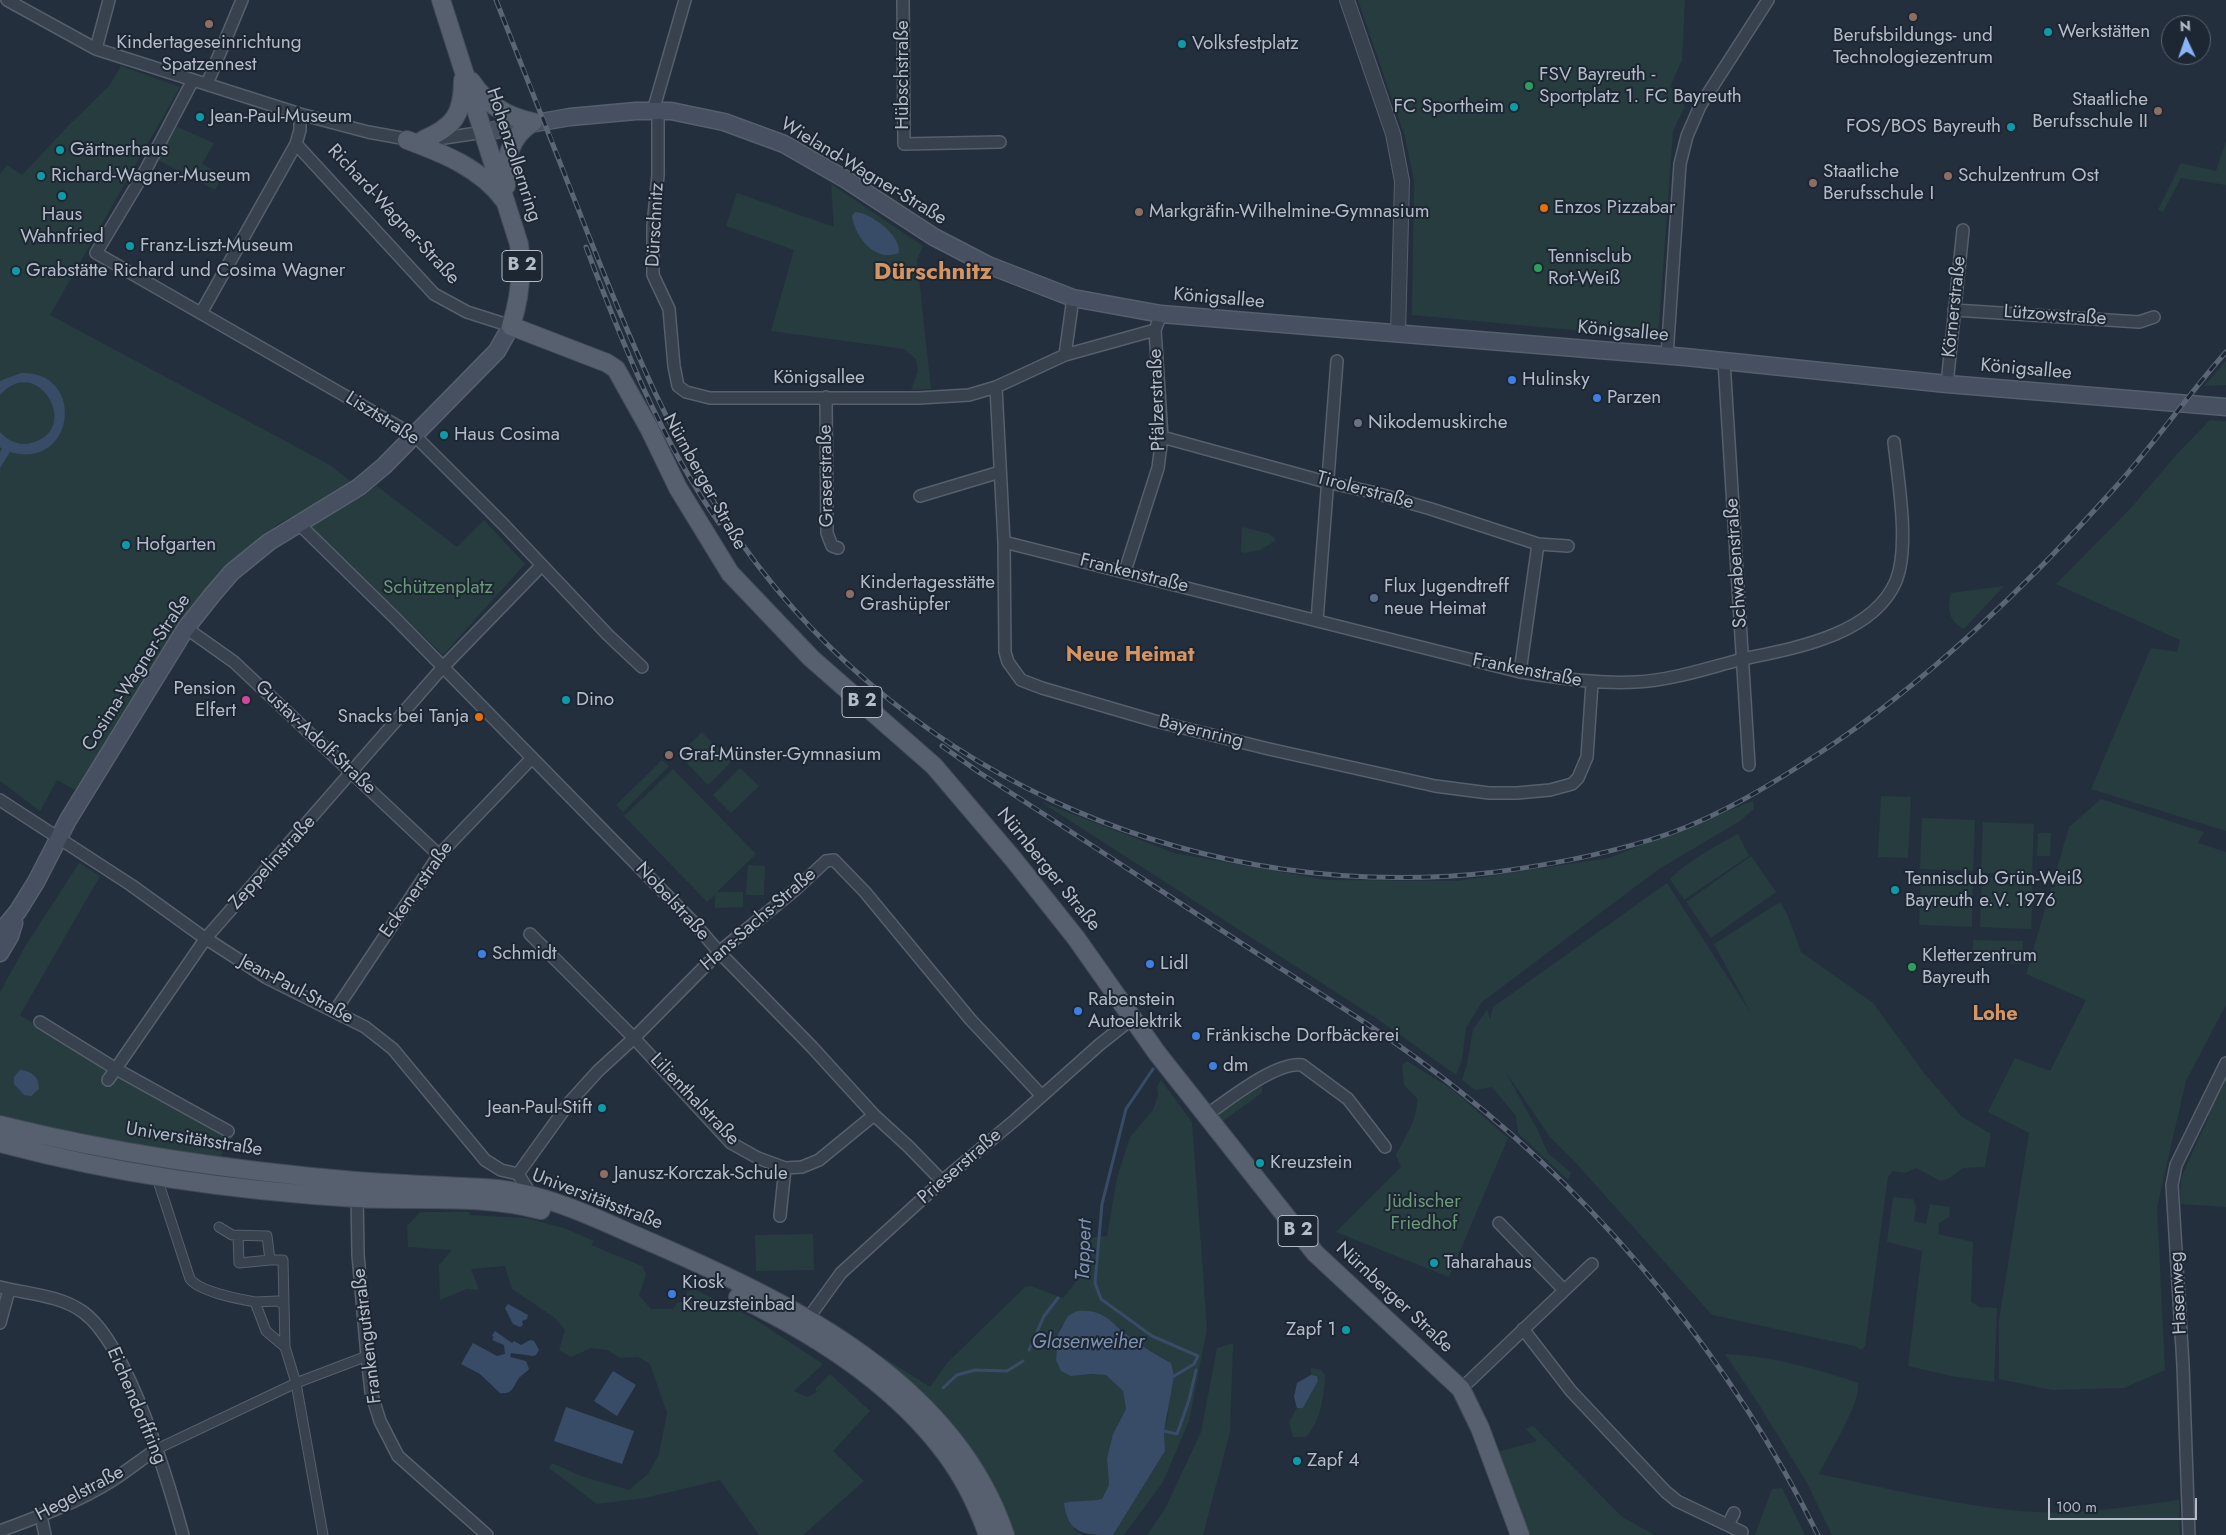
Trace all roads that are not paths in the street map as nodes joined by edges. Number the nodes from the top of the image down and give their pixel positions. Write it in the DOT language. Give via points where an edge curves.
graph roads {
  1 [pos="8,0"];
  2 [pos="109,0"];
  3 [pos="242,0"];
  4 [pos="441,0"];
  5 [pos="685,0"];
  6 [pos="903,0"];
  7 [pos="1347,0"];
  8 [pos="1768,0"];
  9 [pos="96,49"];
  10 [pos="461,64"];
  11 [pos="193,80"];
  12 [pos="207,84"];
  13 [pos="655,111"];
  14 [pos="300,114"];
  15 [pos="533,122"];
  16 [pos="484,132"];
  17 [pos="415,140"];
  18 [pos="1000,142"];
  19 [pos="296,144"];
  20 [pos="508,206"];
  21 [pos="1963,230"];
  22 [pos="1073,298"];
  23 [pos="1954,310"];
  24 [pos="201,313"];
  25 [pos="1161,314"];
  26 [pos="2154,317"];
  27 [pos="511,326"];
  28 [pos="1155,330"];
  29 [pos="1398,334"];
  30 [pos="1065,355"];
  31 [pos="1667,356"];
  32 [pos="1337,361"];
  33 [pos="1724,361"];
  34 [pos="674,366"];
  35 [pos="616,369"];
  36 [pos="1947,384"];
  37 [pos="996,387"];
  38 [pos="826,398"];
  39 [pos="2226,407"];
  40 [pos="414,436"];
  41 [pos="1162,437"];
  42 [pos="1894,442"];
  43 [pos="1000,472"];
  44 [pos="1326,482"];
  45 [pos="920,496"];
  46 [pos="298,523"];
  47 [pos="1004,542"];
  48 [pos="1538,544"];
  49 [pos="1568,546"];
  50 [pos="838,548"];
  51 [pos="542,564"];
  52 [pos="1125,571"];
  53 [pos="1317,621"];
  54 [pos="186,628"];
  55 [pos="1743,659"];
  56 [pos="443,667"];
  57 [pos="642,667"];
  58 [pos="1520,672"];
  59 [pos="1592,683"];
  60 [pos="532,758"];
  61 [pos="1749,765"];
  62 [pos="353,772"];
  63 [pos="0,800"];
  64 [pos="57,838"];
  65 [pos="438,855"];
  66 [pos="18,911"];
  67 [pos="0,933"];
  68 [pos="530,934"];
  69 [pos="206,938"];
  70 [pos="720,952"];
  71 [pos="0,953"];
  72 [pos="335,1011"];
  73 [pos="1134,1018"];
  74 [pos="40,1022"];
  75 [pos="634,1038"];
  76 [pos="2226,1063"];
  77 [pos="116,1069"];
  78 [pos="108,1080"];
  79 [pos="1042,1096"];
  80 [pos="874,1115"];
  81 [pos="1205,1116"];
  82 [pos="4,1124"];
  83 [pos="228,1131"];
  84 [pos="0,1143"];
  85 [pos="1385,1147"];
  86 [pos="785,1168"];
  87 [pos="518,1174"];
  88 [pos="942,1181"];
  89 [pos="159,1184"];
  90 [pos="357,1190"];
  91 [pos="532,1196"];
  92 [pos="780,1216"];
  93 [pos="1499,1223"];
  94 [pos="219,1227"];
  95 [pos="238,1236"];
  96 [pos="270,1260"];
  97 [pos="1592,1264"];
  98 [pos="4,1289"];
  99 [pos="1564,1290"];
  100 [pos="255,1302"];
  101 [pos="284,1305"];
  102 [pos="0,1323"];
  103 [pos="804,1324"];
  104 [pos="1523,1329"];
  105 [pos="285,1347"];
  106 [pos="367,1356"];
  107 [pos="296,1384"];
  108 [pos="1461,1389"];
  109 [pos="157,1449"];
  110 [pos="1734,1513"];
  111 [pos="41,1516"];
  112 [pos="1728,1525"];
  113 [pos="0,1531"];
  114 [pos="1742,1532"];
  115 [pos="45,1535"];
  116 [pos="183,1535"];
  117 [pos="323,1535"];
  118 [pos="488,1535"];
  119 [pos="988,1535"];
  120 [pos="1005,1535"];
  121 [pos="1520,1535"];
  122 [pos="2189,1535"];
  1 -- 9 [label="street"];
  2 -- 9 [label="street"];
  3 -- 12 [label="street"];
  4 -- 10 [label="main road, Hohenzollernring / B 2"];
  5 -- 13 [label="street, Dürschnitz"];
  6 -- 18 [label="street, Hübschstraße" via="904,144"];
  7 -- 29 [label="street" via="1393,134 1402,181"];
  8 -- 31 [label="street" via="1700,106 1687,136 1680,164"];
  9 -- 11 [label="street"];
  10 -- 15 [label="main road" via="475,87 496,109"];
  10 -- 16 [label="main road, Hohenzollernring / B 2"];
  10 -- 17 [label="main road" via="463,94 458,114 444,130"];
  11 -- 12 [label="street"];
  11 -- 24 [label="street, Lisztstraße" via="144,173 96,253"];
  12 -- 14 [label="street"];
  13 -- 15 [label="main road, Wieland-Wagner-Straße" via="602,113"];
  13 -- 22 [label="main road, Wieland-Wagner-Straße" via="696,115 724,122 784,144 845,179 934,238 988,265"];
  13 -- 34 [label="street, Dürschnitz" via="658,175 652,275 669,309"];
  14 -- 17 [label="street, Wieland-Wagner-Straße" via="368,132"];
  14 -- 19 [label="street"];
  15 -- 16 [label="main road, Wieland-Wagner-Straße"];
  15 -- 20 [label="main road" via="519,133 511,145 506,170"];
  16 -- 17 [label="street, Wieland-Wagner-Straße"];
  16 -- 20 [label="main road, Hohenzollernring / B 2"];
  17 -- 20 [label="main road" via="470,169"];
  19 -- 24 [label="street"];
  19 -- 27 [label="street, Richard-Wagner-Straße" via="434,294 467,312"];
  20 -- 27 [label="main road, Hohenzollernring / B 2" via="522,263 518,303"];
  21 -- 23 [label="street, Körnerstraße"];
  22 -- 25 [label="main road, Königsallee"];
  22 -- 30 [label="street"];
  23 -- 26 [label="street, Lützowstraße" via="2139,322"];
  23 -- 36 [label="street, Körnerstraße"];
  24 -- 40 [label="street, Lisztstraße"];
  25 -- 28 [label="street, Pfälzerstraße"];
  25 -- 29 [label="main road, Königsallee"];
  27 -- 35 [label="main road, Richard-Wagner-Straße / B 2"];
  27 -- 40 [label="main road, Cosima-Wagner-Straße" via="497,351"];
  28 -- 30 [label="street, Königsallee"];
  28 -- 41 [label="street, Pfälzerstraße"];
  29 -- 31 [label="main road, Königsallee"];
  30 -- 37 [label="street, Königsallee"];
  31 -- 33 [label="main road, Königsallee"];
  32 -- 44 [label="street"];
  33 -- 36 [label="main road, Königsallee"];
  33 -- 55 [label="street, Schwabenstraße"];
  34 -- 38 [label="street, Königsallee" via="678,386 686,392 710,398"];
  35 -- 73 [label="main road, Nürnberger Straße / B 2" via="678,488 730,572 811,658 934,766 1076,938"];
  36 -- 39 [label="main road, Königsallee"];
  37 -- 38 [label="street, Königsallee" via="970,395 939,398"];
  37 -- 43 [label="street, Bayernring"];
  38 -- 50 [label="street, Graserstraße" via="827,533 832,546"];
  40 -- 46 [label="main road, Cosima-Wagner-Straße" via="359,487"];
  40 -- 51 [label="street, Lisztstraße"];
  41 -- 44 [label="street, Tirolerstraße"];
  41 -- 52 [label="street, Pfälzerstraße" via="1158,468"];
  42 -- 55 [label="street, Frankenstraße" via="1903,542 1896,580 1885,601 1846,629 1776,654"];
  43 -- 45 [label="street"];
  43 -- 47 [label="street, Bayernring"];
  44 -- 48 [label="street, Tirolerstraße" via="1432,509"];
  44 -- 53 [label="street"];
  46 -- 54 [label="main road, Cosima-Wagner-Straße" via="232,572"];
  46 -- 56 [label="street"];
  47 -- 52 [label="street, Frankenstraße"];
  47 -- 59 [label="street, Bayernring" via="1005,652 1021,680 1164,723 1435,786 1517,793 1561,788 1578,778 1587,757"];
  48 -- 49 [label="street, Tirolerstraße"];
  48 -- 58 [label="street"];
  51 -- 56 [label="street"];
  51 -- 57 [label="street, Lisztstraße"];
  52 -- 53 [label="street, Frankenstraße"];
  53 -- 58 [label="street, Frankenstraße"];
  54 -- 62 [label="street, Gustav-Adolf-Straße" via="234,662"];
  54 -- 64 [label="main road, Cosima-Wagner-Straße"];
  55 -- 59 [label="street, Frankenstraße" via="1666,680"];
  55 -- 61 [label="street, Schwabenstraße"];
  56 -- 60 [label="street, Nobelstraße"];
  56 -- 62 [label="street, Zeppelinstraße"];
  58 -- 59 [label="street, Frankenstraße"];
  60 -- 65 [label="street, Eckenerstraße"];
  60 -- 70 [label="street, Nobelstraße"];
  62 -- 65 [label="street, Gustav-Adolf-Straße"];
  62 -- 69 [label="street, Zeppelinstraße"];
  63 -- 64 [label="street, Jean-Paul-Straße"];
  64 -- 66 [label="main road, Cosima-Wagner-Straße"];
  64 -- 69 [label="street, Jean-Paul-Straße"];
  65 -- 72 [label="street, Eckenerstraße"];
  66 -- 67 [label="main road"];
  66 -- 71 [label="main road"];
  68 -- 75 [label="street"];
  69 -- 72 [label="street, Jean-Paul-Straße" via="267,978"];
  69 -- 77 [label="street, Zeppelinstraße"];
  70 -- 75 [label="street, Hans-Sachs-Straße"];
  70 -- 79 [label="street, Hans-Sachs-Straße" via="826,861 834,860 865,892 970,1019"];
  70 -- 80 [label="street, Nobelstraße"];
  72 -- 87 [label="street, Jean-Paul-Straße" via="365,1027 393,1049 485,1160 500,1170"];
  73 -- 79 [label="street, Prieserstraße"];
  73 -- 81 [label="main road, Nürnberger Straße / B 2"];
  74 -- 77 [label="street"];
  75 -- 86 [label="street, Lilienthalstraße" via="731,1143"];
  75 -- 87 [label="street, Hans-Sachs-Straße" via="568,1103"];
  76 -- 122 [label="street, Hasenweg" via="2176,1165 2172,1185"];
  77 -- 78 [label="street, Zeppelinstraße"];
  77 -- 83 [label="street"];
  79 -- 88 [label="street, Prieserstraße"];
  80 -- 86 [label="street, Lilienthalstraße" via="816,1162"];
  80 -- 88 [label="street, Nobelstraße"];
  81 -- 85 [label="street" via="1262,1078 1293,1064 1302,1065 1348,1099"];
  81 -- 108 [label="main road, Nürnberger Straße / B 2" via="1315,1253"];
  82 -- 90 [label="main road, Universitätsstraße" via="55,1138"];
  84 -- 90 [label="main road, Universitätsstraße" via="101,1166 259,1190"];
  86 -- 92 [label="street"];
  87 -- 91 [label="street"];
  88 -- 103 [label="street, Prieserstraße" via="841,1273"];
  89 -- 100 [label="street" via="194,1284"];
  90 -- 91 [label="main road, Universitätsstraße" via="493,1189"];
  90 -- 103 [label="main road, Universitätsstraße" via="500,1202 551,1213"];
  90 -- 106 [label="street, Frankengutstraße" via="358,1254"];
  91 -- 103 [label="main road, Universitätsstraße" via="575,1210 675,1253"];
  93 -- 99 [label="street"];
  94 -- 95 [label="street" via="232,1236"];
  95 -- 96 [label="street" via="267,1236"];
  95 -- 96 [label="street" via="238,1263"];
  96 -- 101 [label="street" via="283,1260"];
  97 -- 99 [label="street"];
  98 -- 102 [label="street"];
  98 -- 109 [label="street, Eichendorffring" via="61,1301 84,1312 93,1321 113,1346"];
  99 -- 104 [label="street"];
  100 -- 101 [label="street" via="278,1301"];
  100 -- 105 [label="street" via="266,1331"];
  101 -- 105 [label="street"];
  103 -- 119 [label="main road, Universitätsstraße" via="884,1389 930,1434 972,1497"];
  103 -- 120 [label="main road, Universitätsstraße" via="868,1358 940,1423 987,1492"];
  104 -- 108 [label="street"];
  104 -- 112 [label="street" via="1571,1391 1666,1492"];
  105 -- 107 [label="street"];
  106 -- 107 [label="street"];
  106 -- 118 [label="street, Frankengutstraße" via="371,1392 380,1422 398,1456"];
  107 -- 109 [label="street"];
  107 -- 117 [label="street"];
  108 -- 121 [label="main road, Nürnberger Straße / B 2" via="1480,1428"];
  109 -- 111 [label="street, Hegelstraße" via="112,1481"];
  109 -- 116 [label="street, Eichendorffring"];
  110 -- 112 [label="street"];
  111 -- 113 [label="street, Hegelstraße"];
  111 -- 115 [label="street"];
  112 -- 114 [label="street"];
}
